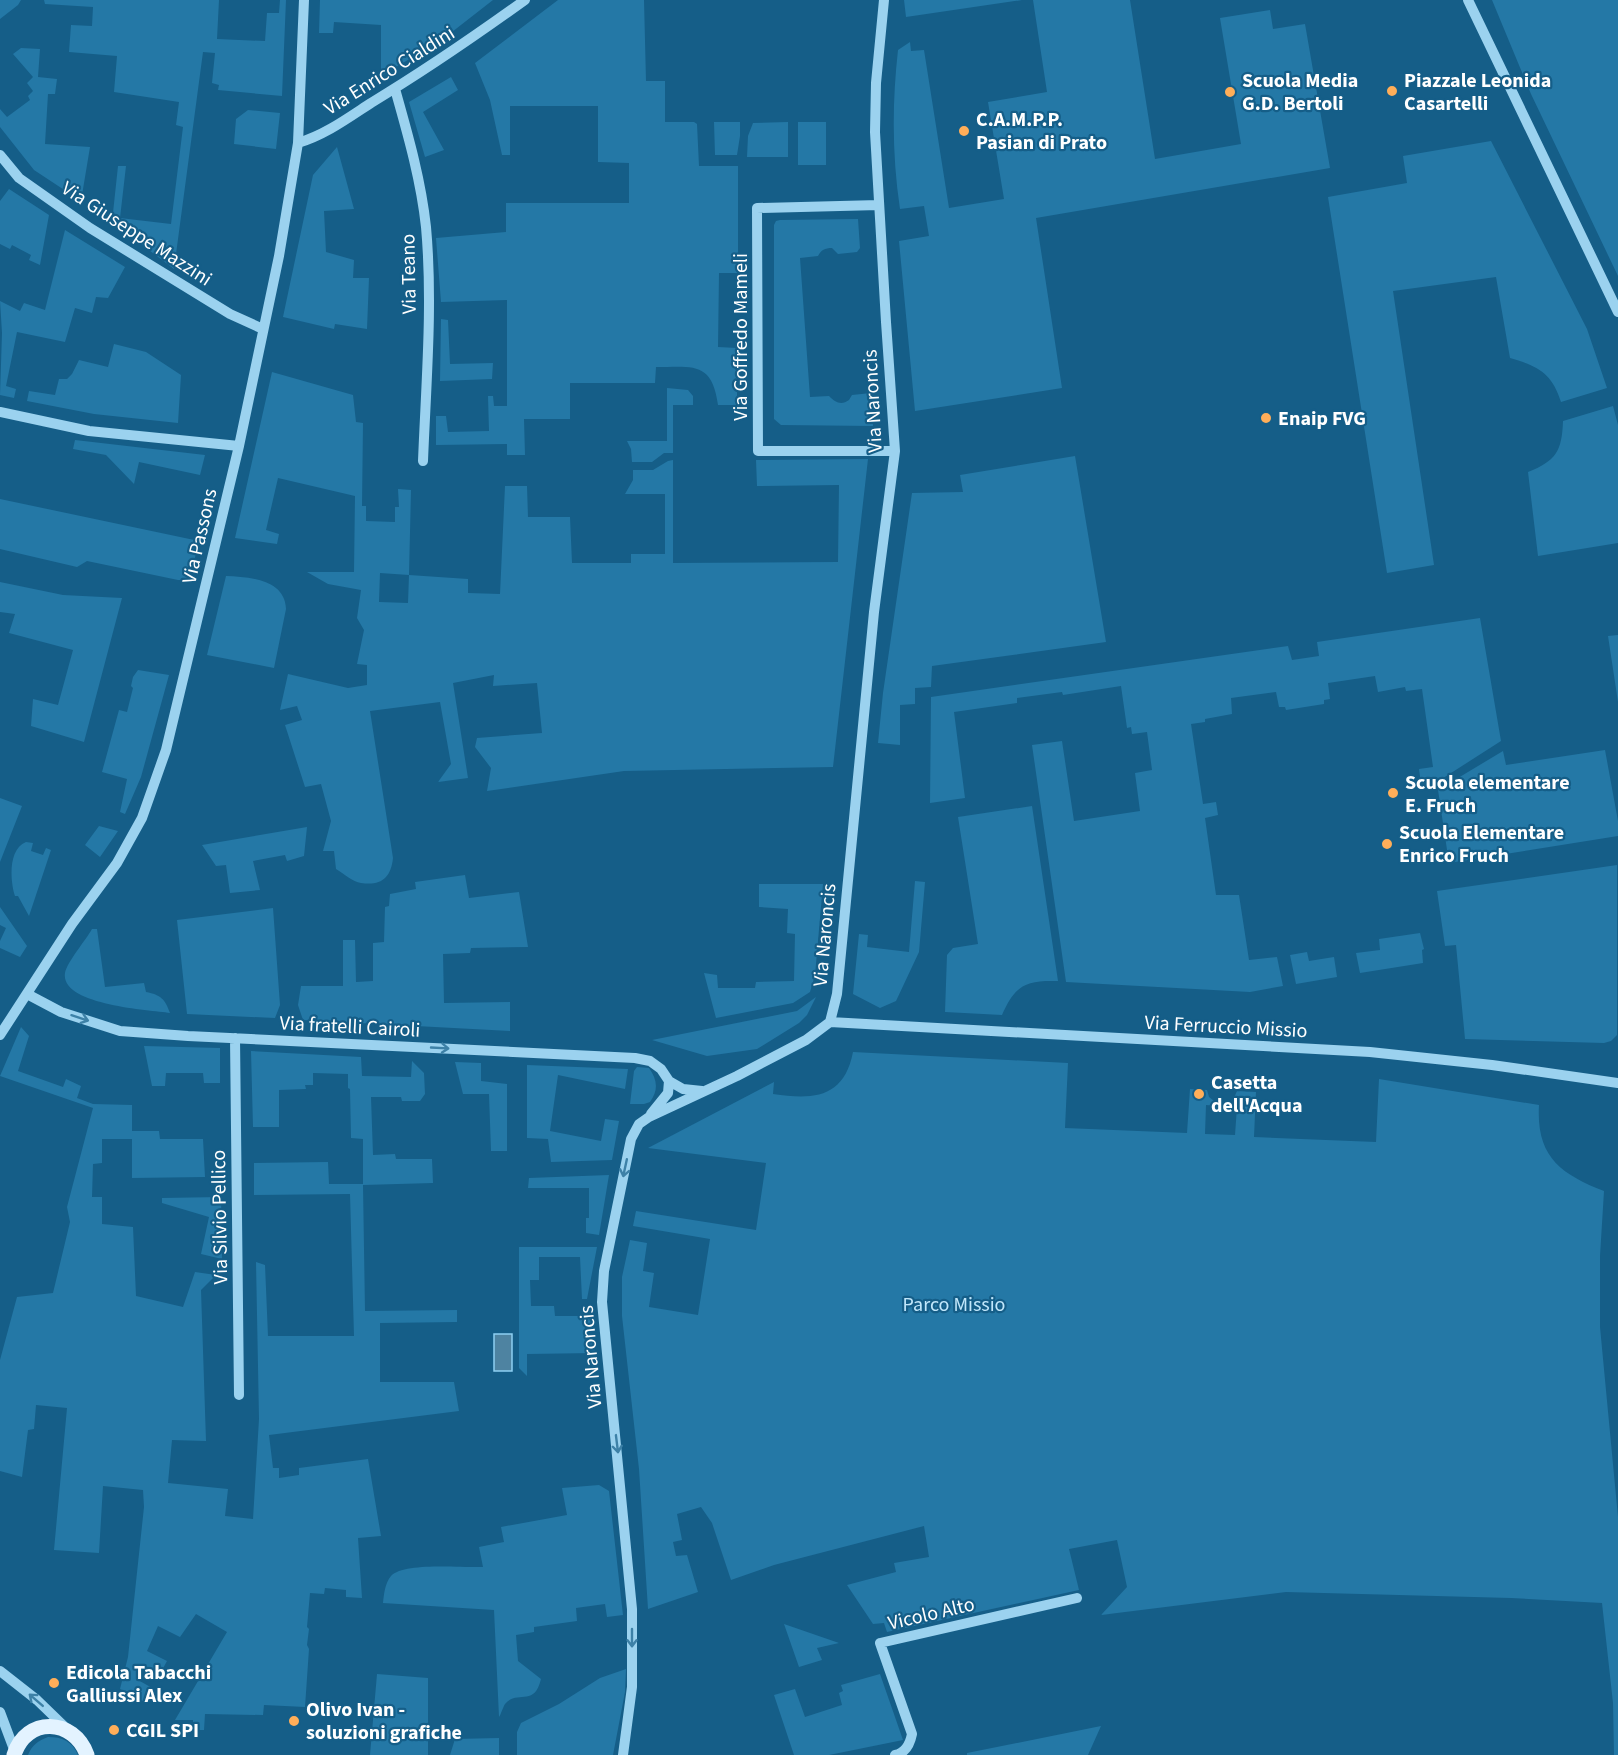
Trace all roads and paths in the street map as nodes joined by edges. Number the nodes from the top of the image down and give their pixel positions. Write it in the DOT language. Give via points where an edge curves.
graph roads {
  1 [pos="304,0"];
  2 [pos="525,0"];
  3 [pos="884,0"];
  4 [pos="1468,0"];
  5 [pos="395,89"];
  6 [pos="298,143"];
  7 [pos="0,155"];
  8 [pos="879,205"];
  9 [pos="1618,312"];
  10 [pos="264,329"];
  11 [pos="0,412"];
  12 [pos="239,446"];
  13 [pos="895,451"];
  14 [pos="423,461"];
  15 [pos="27,994"];
  16 [pos="830,1022"];
  17 [pos="0,1035"];
  18 [pos="235,1038"];
  19 [pos="669,1081"];
  20 [pos="1618,1083"];
  21 [pos="704,1091"];
  22 [pos="649,1117"];
  23 [pos="239,1395"];
  24 [pos="1077,1598"];
  25 [pos="0,1671"];
  26 [pos="0,1712"];
  27 [pos="70,1732"];
  28 [pos="15,1754"];
  29 [pos="87,1755"];
  30 [pos="623,1755"];
  31 [pos="895,1755"];
  1 -- 6 [label="street, Via Passons"];
  2 -- 5 [label="street, Via Enrico Cialdini"];
  3 -- 8 [label="street, Via Naroncis" via="876,83"];
  4 -- 9 [label="street"];
  5 -- 6 [label="street, Via Enrico Cialdini" via="317,137"];
  5 -- 14 [label="street, Via Teano" via="416,160 426,228"];
  6 -- 10 [label="street, Via Passons"];
  7 -- 10 [label="street, Via Giuseppe Mazzini" via="20,178 90,228 230,314"];
  8 -- 13 [label="street, Via Naroncis"];
  8 -- 13 [label="street, Via Goffredo Mameli" via="757,208 758,451"];
  10 -- 12 [label="street, Via Passons"];
  11 -- 12 [label="street" via="89,431"];
  12 -- 15 [label="street, Via Passons" via="166,750 142,818 117,863"];
  13 -- 16 [label="street, Via Naroncis" via="874,612 837,994"];
  15 -- 17 [label="street, Via Passons"];
  15 -- 18 [label="street, Via fratelli Cairoli, one-way" via="61,1012 120,1031"];
  16 -- 20 [label="street, Via Ferruccio Missio" via="1370,1052"];
  16 -- 21 [label="street, Via Naroncis" via="806,1040"];
  18 -- 19 [label="street, Via fratelli Cairoli, one-way" via="634,1058 650,1061 662,1069"];
  18 -- 23 [label="street, Via Silvio Pellico"];
  19 -- 21 [label="street, Via fratelli Cairoli" via="683,1089"];
  19 -- 22 [label="street" via="668,1093"];
  21 -- 22 [label="street, Via Naroncis"];
  22 -- 30 [label="street, Via Naroncis, one-way" via="639,1124 631,1139 604,1271 602,1302 631,1592 632,1687"];
  24 -- 31 [label="street, Vicolo Alto" via="880,1643 912,1734 902,1754"];
  27 -- 25 [label="street, one-way"];
  26 -- 28 [label="street"];
  27 -- 28 [label="main road" via="48,1726 37,1729 20,1742"];
  27 -- 29 [label="main road"];
}
